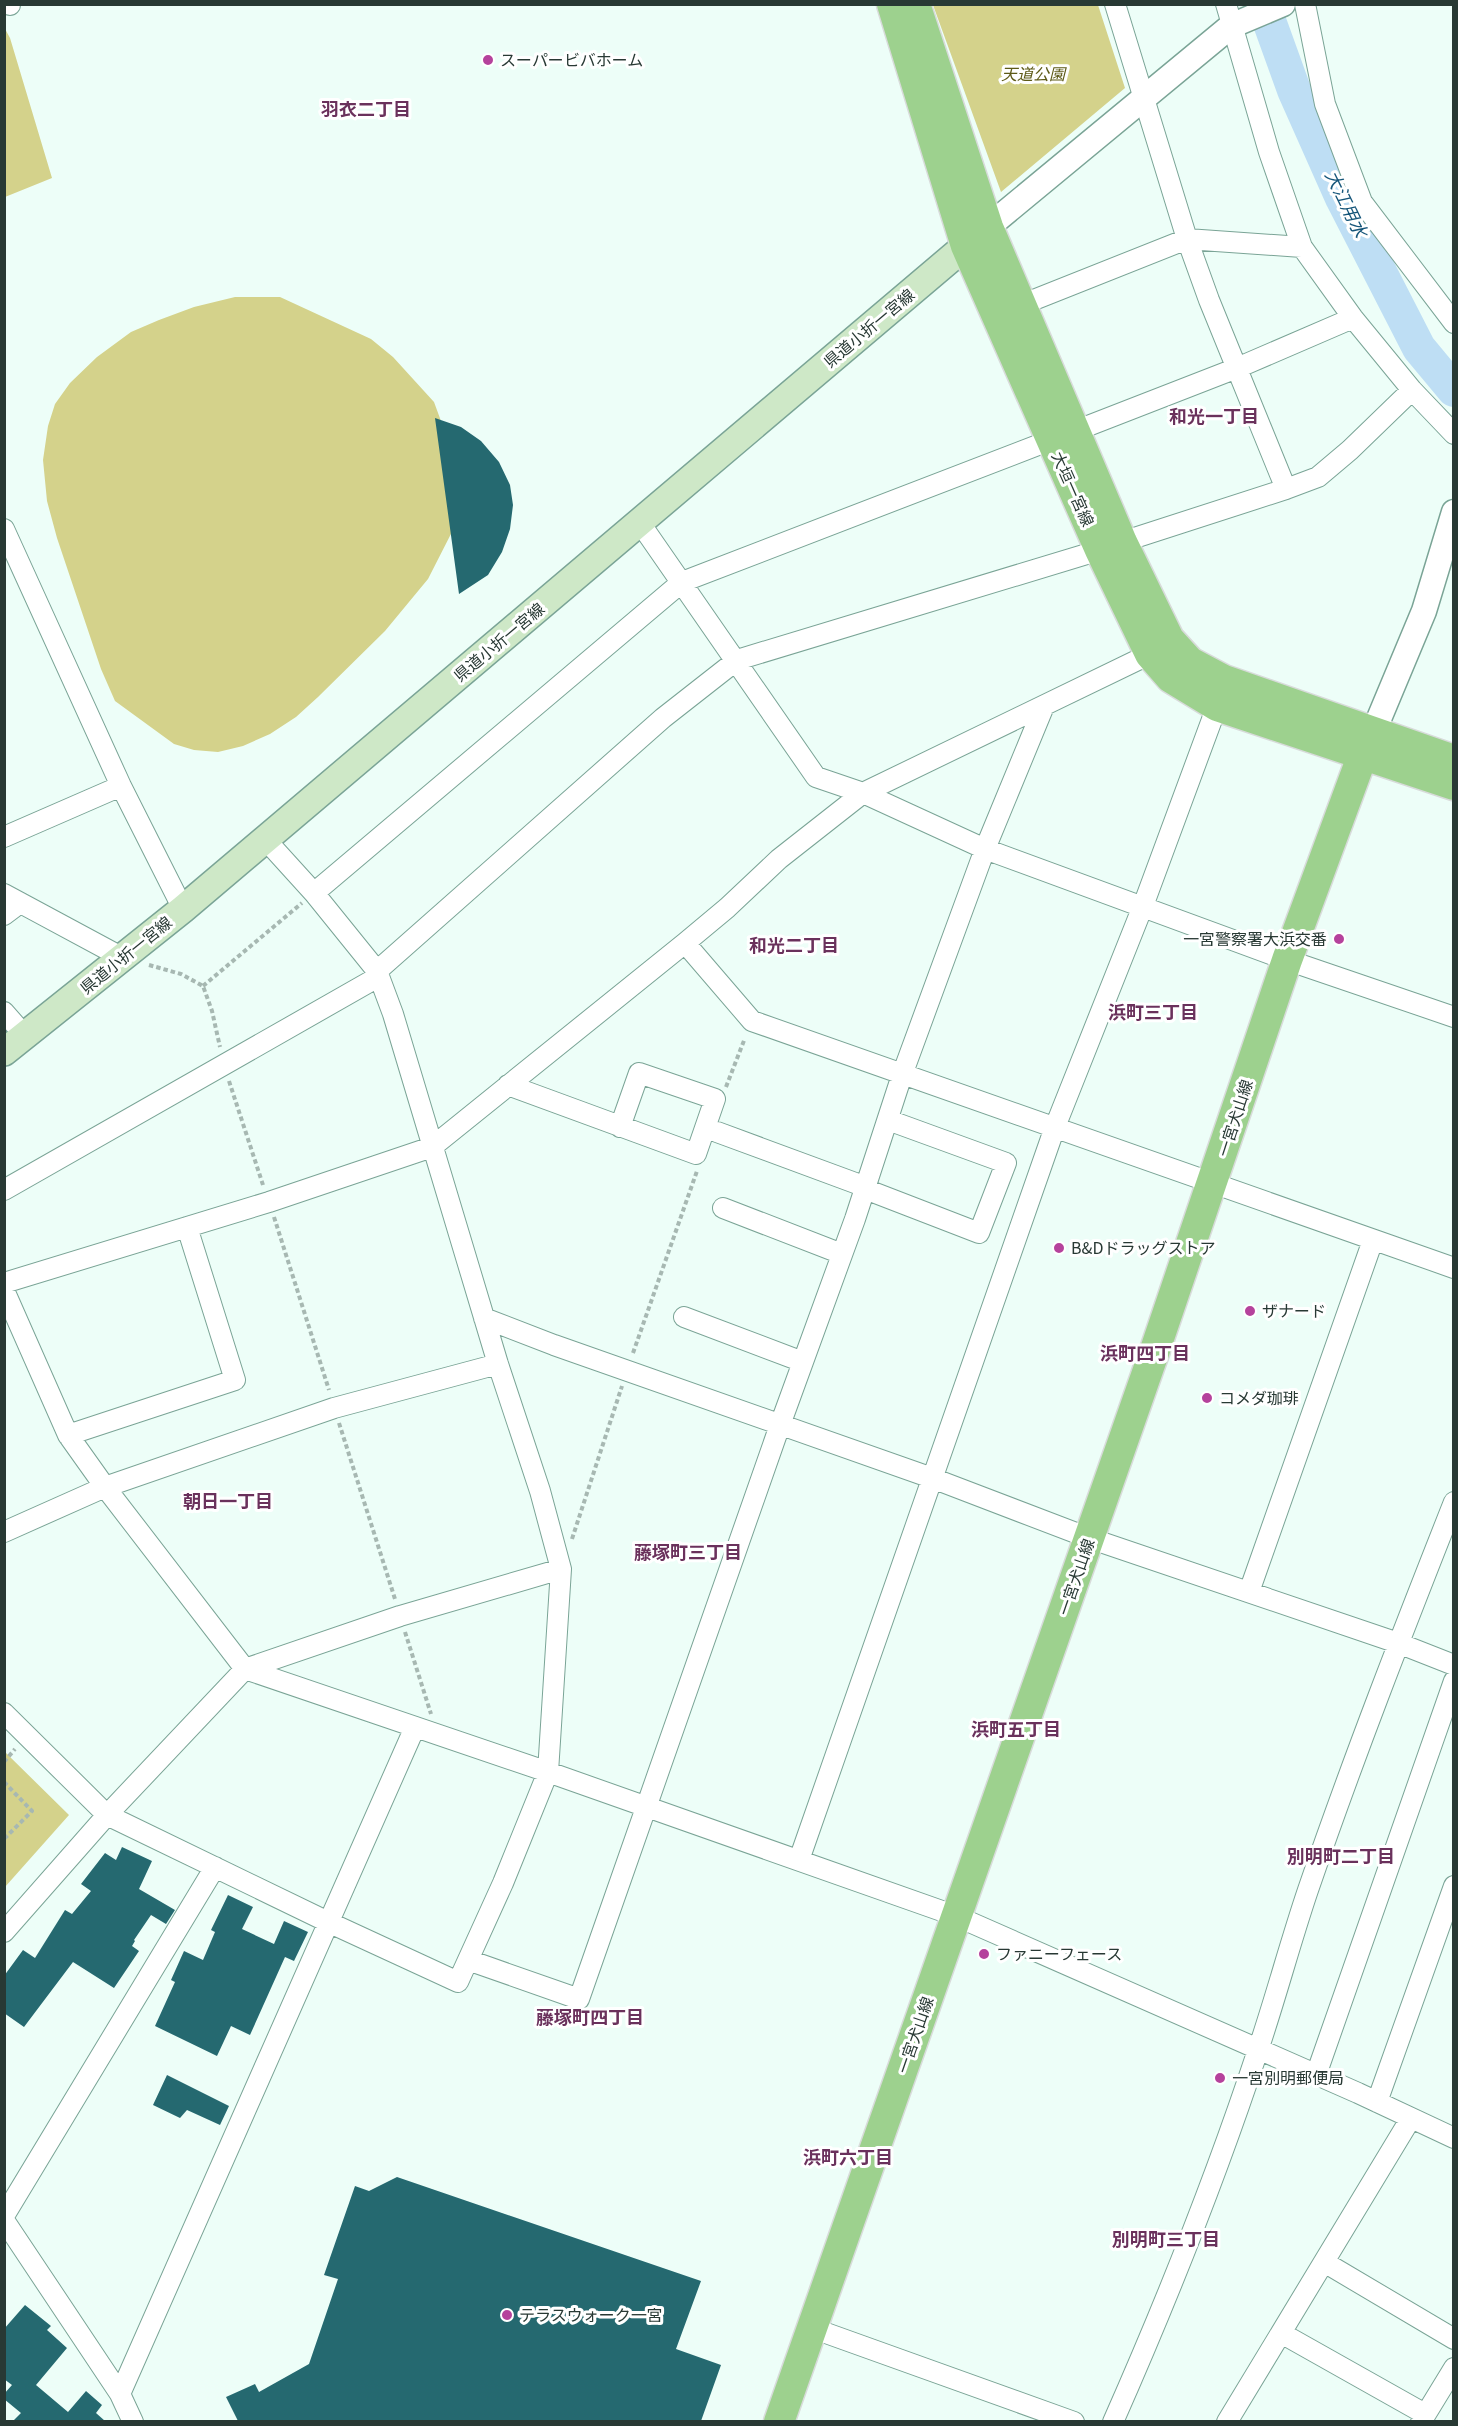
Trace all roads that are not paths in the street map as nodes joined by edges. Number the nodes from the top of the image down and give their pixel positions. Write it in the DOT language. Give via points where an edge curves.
graph roads {
  1 [pos="892,4"];
  2 [pos="915,4"];
  3 [pos="1115,4"];
  4 [pos="1283,4"];
  5 [pos="1305,4"];
  6 [pos="1235,16"];
  7 [pos="1144,100"];
  8 [pos="988,227"];
  9 [pos="1187,239"];
  10 [pos="966,246"];
  11 [pos="1302,247"];
  12 [pos="1022,305"];
  13 [pos="1353,318"];
  14 [pos="1454,323"];
  15 [pos="1237,368"];
  16 [pos="1412,390"];
  17 [pos="1454,434"];
  18 [pos="1063,435"];
  19 [pos="1286,489"];
  20 [pos="1454,512"];
  21 [pos="640,523"];
  22 [pos="4,529"];
  23 [pos="1111,546"];
  24 [pos="682,582"];
  25 [pos="1150,654"];
  26 [pos="737,660"];
  27 [pos="1044,706"];
  28 [pos="1217,706"];
  29 [pos="1368,743"];
  30 [pos="1454,760"];
  31 [pos="1454,785"];
  32 [pos="121,786"];
  33 [pos="863,793"];
  34 [pos="4,837"];
  35 [pos="265,839"];
  36 [pos="985,849"];
  37 [pos="314,893"];
  38 [pos="10,904"];
  39 [pos="1143,906"];
  40 [pos="183,909"];
  41 [pos="685,943"];
  42 [pos="123,958"];
  43 [pos="1287,960"];
  44 [pos="378,974"];
  45 [pos="4,1012"];
  46 [pos="1454,1017"];
  47 [pos="15,1044"];
  48 [pos="902,1075"];
  49 [pos="508,1085"];
  50 [pos="888,1120"];
  51 [pos="620,1127"];
  52 [pos="1055,1127"];
  53 [pos="717,1132"];
  54 [pos="432,1147"];
  55 [pos="1212,1184"];
  56 [pos="865,1188"];
  57 [pos="4,1191"];
  58 [pos="723,1208"];
  59 [pos="187,1227"];
  60 [pos="1373,1240"];
  61 [pos="842,1254"];
  62 [pos="1454,1268"];
  63 [pos="4,1284"];
  64 [pos="4,1290"];
  65 [pos="684,1317"];
  66 [pos="484,1318"];
  67 [pos="803,1362"];
  68 [pos="498,1365"];
  69 [pos="780,1425"];
  70 [pos="68,1435"];
  71 [pos="932,1478"];
  72 [pos="105,1487"];
  73 [pos="1454,1502"];
  74 [pos="4,1532"];
  75 [pos="1089,1538"];
  76 [pos="560,1568"];
  77 [pos="1248,1592"];
  78 [pos="1398,1643"];
  79 [pos="1454,1665"];
  80 [pos="245,1669"];
  81 [pos="1454,1681"];
  82 [pos="4,1713"];
  83 [pos="415,1727"];
  84 [pos="548,1772"];
  85 [pos="647,1808"];
  86 [pos="107,1815"];
  87 [pos="799,1860"];
  88 [pos="215,1868"];
  89 [pos="1454,1886"];
  90 [pos="956,1916"];
  91 [pos="328,1922"];
  92 [pos="4,1932"];
  93 [pos="468,1960"];
  94 [pos="1258,2049"];
  95 [pos="1316,2075"];
  96 [pos="1377,2102"];
  97 [pos="1411,2118"];
  98 [pos="1454,2138"];
  99 [pos="4,2218"];
  100 [pos="1324,2262"];
  101 [pos="812,2328"];
  102 [pos="1281,2333"];
  103 [pos="1454,2339"];
  104 [pos="1454,2368"];
  105 [pos="124,2411"];
  106 [pos="1423,2418"];
  107 [pos="779,2421"];
  108 [pos="1074,2421"];
  109 [pos="1113,2421"];
  110 [pos="1227,2421"];
  1 -- 10 [label="main road, 大垣一宮線"];
  2 -- 8 [label="main road, 大垣一宮線"];
  3 -- 7 [label="street"];
  4 -- 6 [label="street"];
  5 -- 14 [label="street" via="1326,104 1362,202"];
  6 -- 7 [label="street"];
  6 -- 11 [label="street" via="1269,152"];
  7 -- 8 [label="street"];
  7 -- 9 [label="street"];
  8 -- 10 [label="main road, 県道小折一宮線"];
  8 -- 12 [label="main road, 大垣一宮線"];
  9 -- 11 [label="street"];
  9 -- 12 [label="street"];
  9 -- 15 [label="street"];
  10 -- 18 [label="main road, 大垣一宮線"];
  10 -- 21 [label="main road, 県道小折一宮線"];
  11 -- 13 [label="street"];
  12 -- 18 [label="main road, 大垣一宮線"];
  13 -- 15 [label="street"];
  13 -- 16 [label="street"];
  15 -- 18 [label="street"];
  15 -- 19 [label="street"];
  16 -- 17 [label="street"];
  16 -- 19 [label="street" via="1318,477"];
  18 -- 23 [label="main road, 大垣一宮線"];
  18 -- 24 [label="street"];
  19 -- 23 [label="street"];
  20 -- 29 [label="street" via="1424,610"];
  21 -- 24 [label="street"];
  21 -- 35 [label="main road, 県道小折一宮線"];
  22 -- 32 [label="street"];
  23 -- 25 [label="main road, 大垣一宮線"];
  23 -- 26 [label="street"];
  23 -- 29 [label="main road, 大垣一宮線" via="1169,639 1190,662"];
  24 -- 26 [label="street"];
  24 -- 37 [label="street"];
  25 -- 27 [label="street"];
  25 -- 28 [label="main road, 大垣一宮線" via="1171,678"];
  26 -- 33 [label="street" via="816,777"];
  26 -- 44 [label="street" via="663,718"];
  27 -- 33 [label="street"];
  27 -- 36 [label="street"];
  28 -- 29 [label="main road, 大垣一宮線"];
  28 -- 39 [label="street"];
  29 -- 30 [label="main road, 大垣一宮線"];
  29 -- 31 [label="main road, 大垣一宮線"];
  29 -- 43 [label="main road, 一宮犬山線"];
  32 -- 34 [label="street"];
  32 -- 40 [label="street"];
  33 -- 36 [label="street"];
  33 -- 41 [label="street" via="778,859"];
  35 -- 37 [label="street"];
  35 -- 40 [label="main road, 県道小折一宮線"];
  36 -- 39 [label="street"];
  36 -- 48 [label="street"];
  37 -- 44 [label="street"];
  38 -- 42 [label="street"];
  39 -- 43 [label="street"];
  39 -- 52 [label="street"];
  40 -- 42 [label="main road, 県道小折一宮線"];
  41 -- 48 [label="street" via="752,1021"];
  41 -- 49 [label="street"];
  42 -- 47 [label="main road, 県道小折一宮線"];
  43 -- 46 [label="street"];
  43 -- 55 [label="main road, 一宮犬山線"];
  44 -- 54 [label="street"];
  44 -- 57 [label="street" via="224,1067"];
  45 -- 47 [label="street"];
  48 -- 50 [label="street"];
  48 -- 52 [label="street"];
  49 -- 51 [label="street"];
  49 -- 54 [label="street"];
  50 -- 56 [label="street"];
  50 -- 56 [label="street" via="1006,1163 979,1233"];
  51 -- 51 [label="street" via="696,1154 715,1099 639,1073"];
  52 -- 55 [label="street"];
  52 -- 71 [label="street"];
  53 -- 56 [label="street"];
  54 -- 59 [label="street"];
  54 -- 66 [label="street"];
  55 -- 60 [label="street"];
  55 -- 75 [label="main road, 一宮犬山線"];
  56 -- 61 [label="street"];
  58 -- 61 [label="street"];
  59 -- 63 [label="street"];
  59 -- 70 [label="street" via="235,1380"];
  60 -- 62 [label="street"];
  60 -- 77 [label="street"];
  61 -- 67 [label="street"];
  64 -- 70 [label="street"];
  65 -- 67 [label="street"];
  66 -- 68 [label="street"];
  66 -- 69 [label="street"];
  67 -- 69 [label="street"];
  68 -- 72 [label="street" via="334,1408"];
  68 -- 76 [label="street" via="540,1491"];
  69 -- 71 [label="street"];
  69 -- 85 [label="street"];
  70 -- 72 [label="street"];
  71 -- 75 [label="street"];
  71 -- 87 [label="street"];
  72 -- 74 [label="street"];
  72 -- 80 [label="street"];
  73 -- 78 [label="street"];
  75 -- 77 [label="street"];
  75 -- 90 [label="main road, 一宮犬山線"];
  76 -- 80 [label="street" via="400,1616"];
  76 -- 84 [label="street"];
  77 -- 78 [label="street"];
  78 -- 79 [label="street"];
  78 -- 94 [label="street" via="1308,1892"];
  80 -- 83 [label="street"];
  80 -- 86 [label="street"];
  81 -- 95 [label="street"];
  82 -- 86 [label="street"];
  83 -- 84 [label="street"];
  83 -- 91 [label="street"];
  84 -- 85 [label="street"];
  84 -- 93 [label="street"];
  85 -- 87 [label="street"];
  85 -- 93 [label="street" via="579,1999"];
  86 -- 88 [label="street"];
  86 -- 92 [label="street"];
  87 -- 90 [label="street"];
  88 -- 91 [label="street"];
  88 -- 99 [label="street"];
  89 -- 96 [label="street"];
  90 -- 94 [label="street"];
  90 -- 101 [label="main road, 一宮犬山線"];
  91 -- 93 [label="street" via="458,1982"];
  91 -- 105 [label="street"];
  94 -- 95 [label="street"];
  94 -- 109 [label="street" via="1206,2200"];
  95 -- 96 [label="street"];
  96 -- 97 [label="street"];
  97 -- 98 [label="street"];
  97 -- 100 [label="street"];
  99 -- 105 [label="street"];
  100 -- 102 [label="street"];
  100 -- 103 [label="street"];
  101 -- 107 [label="main road, 一宮犬山線"];
  101 -- 108 [label="street"];
  102 -- 106 [label="street"];
  102 -- 110 [label="street"];
  104 -- 106 [label="street"];
}
